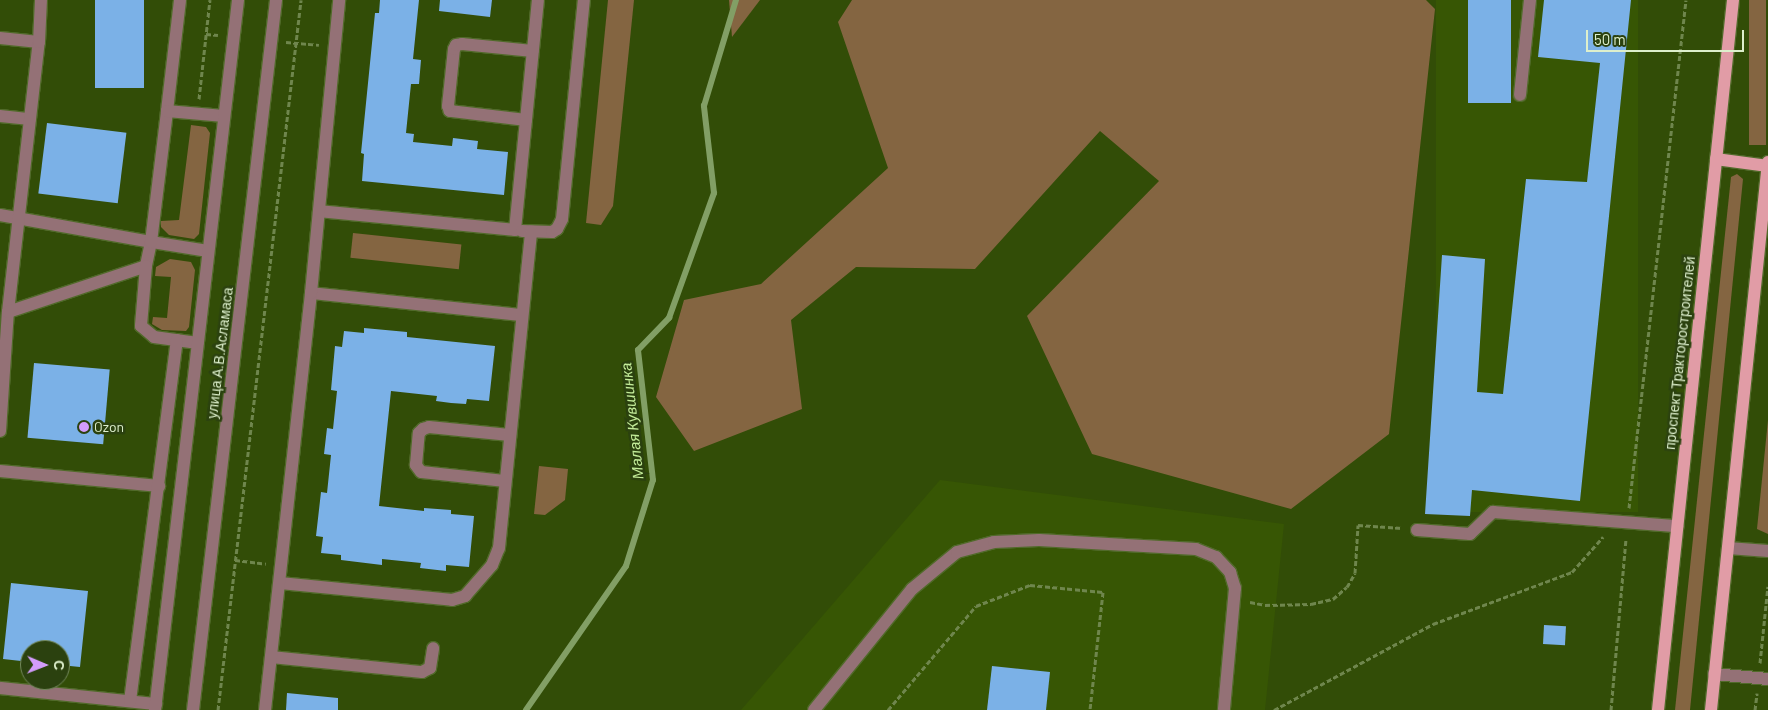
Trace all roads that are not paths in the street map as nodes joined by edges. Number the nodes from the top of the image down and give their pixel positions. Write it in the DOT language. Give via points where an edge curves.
graph roads {
  1 [pos="41,0"];
  2 [pos="180,0"];
  3 [pos="238,0"];
  4 [pos="276,0"];
  5 [pos="340,0"];
  6 [pos="538,0"];
  7 [pos="584,0"];
  8 [pos="1530,0"];
  9 [pos="1733,0"];
  10 [pos="0,38"];
  11 [pos="39,42"];
  12 [pos="533,51"];
  13 [pos="1520,95"];
  14 [pos="167,111"];
  15 [pos="0,116"];
  16 [pos="224,116"];
  17 [pos="30,119"];
  18 [pos="526,120"];
  19 [pos="1716,159"];
  20 [pos="1768,165"];
  21 [pos="319,211"];
  22 [pos="0,215"];
  23 [pos="18,218"];
  24 [pos="515,230"];
  25 [pos="530,232"];
  26 [pos="150,242"];
  27 [pos="208,251"];
  28 [pos="146,266"];
  29 [pos="311,294"];
  30 [pos="8,312"];
  31 [pos="522,315"];
  32 [pos="177,340"];
  33 [pos="198,343"];
  34 [pos="3,354"];
  35 [pos="0,430"];
  36 [pos="510,435"];
  37 [pos="0,471"];
  38 [pos="506,481"];
  39 [pos="159,486"];
  40 [pos="1677,526"];
  41 [pos="1417,530"];
  42 [pos="1728,548"];
  43 [pos="1768,551"];
  44 [pos="280,583"];
  45 [pos="433,648"];
  46 [pos="271,656"];
  47 [pos="1714,674"];
  48 [pos="1768,678"];
  49 [pos="0,688"];
  50 [pos="130,701"];
  51 [pos="156,707"];
  52 [pos="193,710"];
  53 [pos="265,710"];
  54 [pos="814,710"];
  55 [pos="1224,710"];
  56 [pos="1658,710"];
  57 [pos="1711,710"];
  1 -- 11 [label="street"];
  2 -- 14 [label="street"];
  3 -- 16 [label="street, улица А.В.Асламаса"];
  4 -- 52 [label="street, улица А.В.Асламаса"];
  5 -- 21 [label="street"];
  6 -- 12 [label="street"];
  7 -- 25 [label="street" via="562,219 552,232"];
  8 -- 13 [label="street"];
  9 -- 19 [label="main road, проспект Тракторостроителей"];
  10 -- 11 [label="street"];
  11 -- 17 [label="street"];
  12 -- 18 [label="street"];
  12 -- 18 [label="street" via="459,44 454,49 448,106 452,112"];
  14 -- 16 [label="street"];
  14 -- 26 [label="street"];
  15 -- 17 [label="street"];
  16 -- 27 [label="street, улица А.В.Асламаса"];
  17 -- 23 [label="street"];
  18 -- 24 [label="street"];
  19 -- 20 [label="main road"];
  19 -- 40 [label="main road, проспект Тракторостроителей"];
  20 -- 42 [label="main road"];
  21 -- 24 [label="street"];
  21 -- 29 [label="street"];
  22 -- 23 [label="street"];
  23 -- 26 [label="street"];
  23 -- 30 [label="street"];
  24 -- 25 [label="street"];
  25 -- 31 [label="street"];
  26 -- 27 [label="street"];
  26 -- 28 [label="street"];
  27 -- 33 [label="street, улица А.В.Асламаса"];
  28 -- 30 [label="street"];
  28 -- 32 [label="street" via="141,326 154,337"];
  29 -- 31 [label="street"];
  29 -- 44 [label="street"];
  30 -- 34 [label="street"];
  31 -- 36 [label="street"];
  32 -- 33 [label="street"];
  32 -- 39 [label="street"];
  33 -- 51 [label="street, улица А.В.Асламаса"];
  34 -- 35 [label="street"];
  36 -- 38 [label="street"];
  36 -- 38 [label="street" via="429,427 419,433 416,465 422,472"];
  37 -- 39 [label="street"];
  38 -- 44 [label="street" via="495,560 461,598 447,600"];
  39 -- 50 [label="street"];
  40 -- 41 [label="street" via="1493,512 1470,534"];
  40 -- 56 [label="main road, проспект Тракторостроителей"];
  42 -- 43 [label="street"];
  42 -- 47 [label="main road"];
  44 -- 46 [label="street"];
  45 -- 46 [label="street" via="430,668 422,672"];
  46 -- 53 [label="street"];
  47 -- 48 [label="street"];
  47 -- 57 [label="main road"];
  49 -- 50 [label="street"];
  50 -- 51 [label="street"];
  54 -- 55 [label="street" via="912,589 957,552 994,542 1039,540 1196,549 1207,552 1224,565 1233,580 1234,597"];
}
